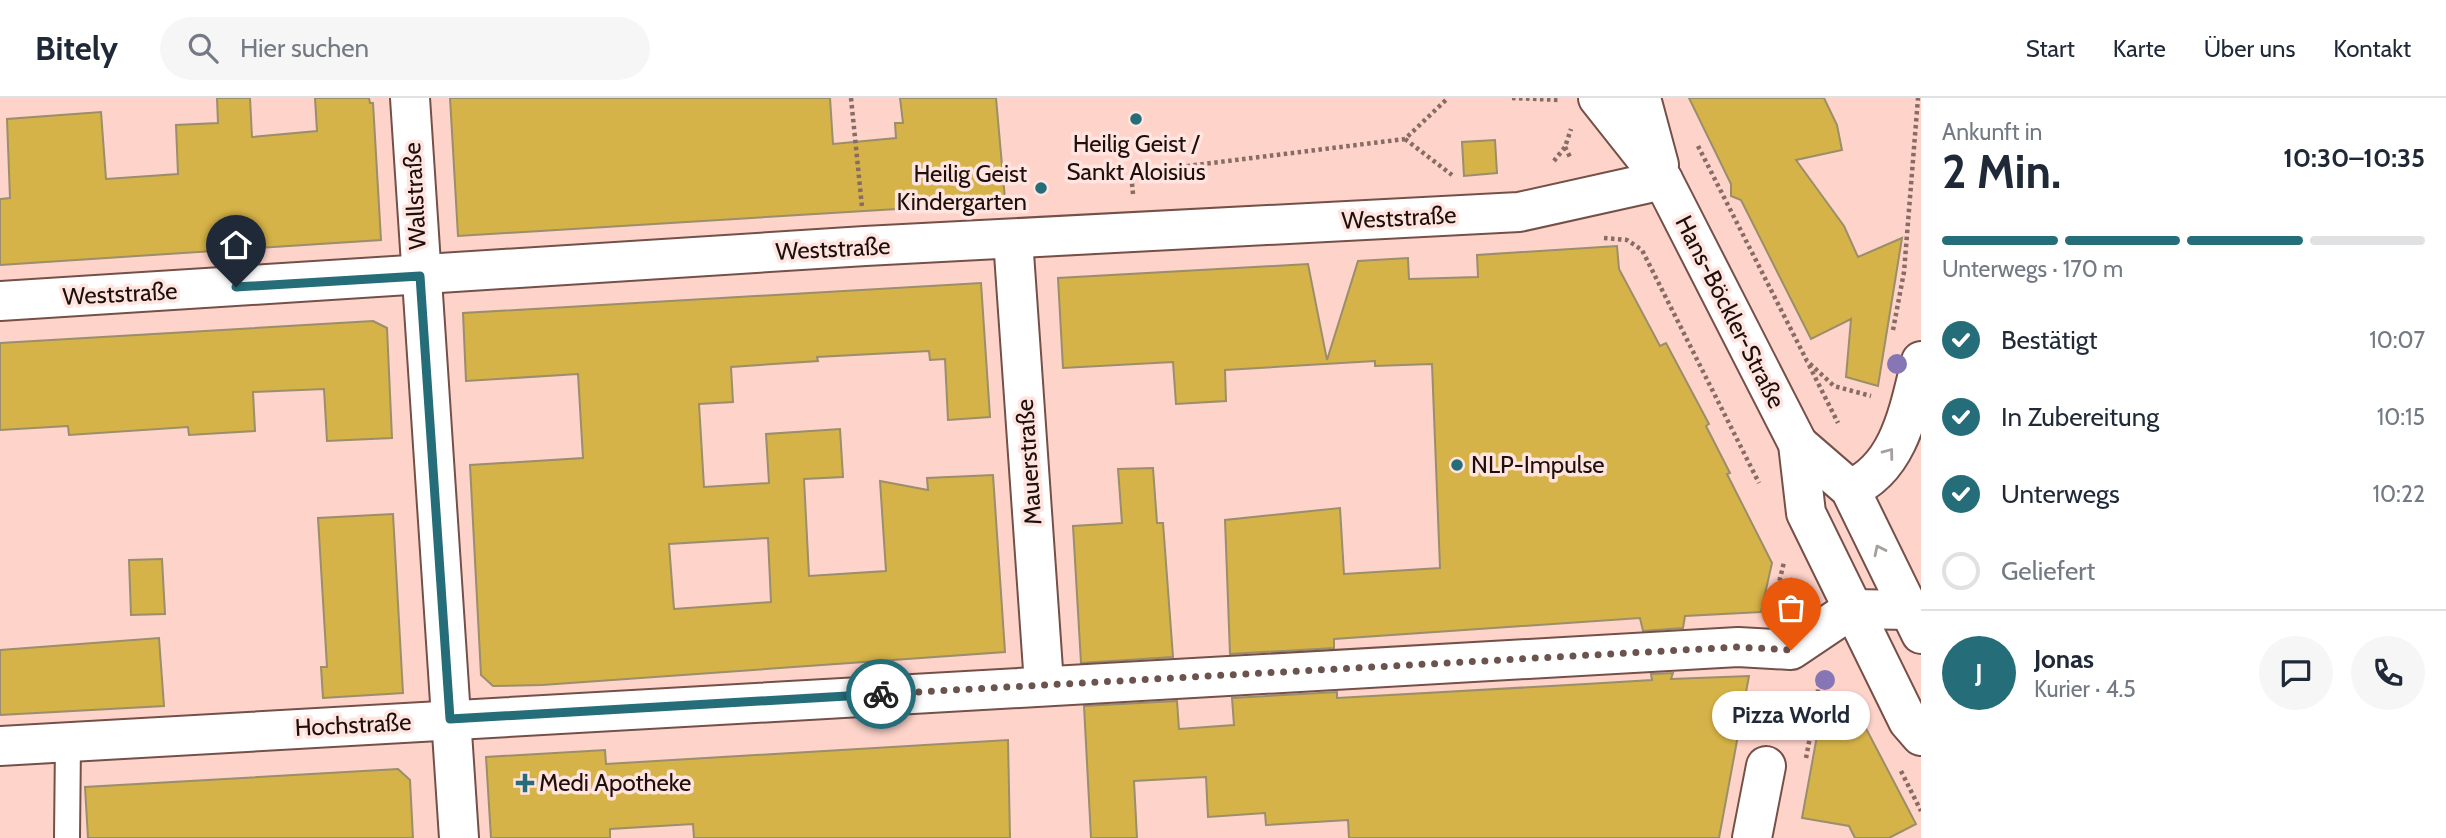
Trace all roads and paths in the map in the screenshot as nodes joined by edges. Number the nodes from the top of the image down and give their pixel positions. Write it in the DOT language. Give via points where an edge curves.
graph roads {
  1 [pos="410,98"];
  2 [pos="851,98"];
  3 [pos="1448,98"];
  4 [pos="1512,98"];
  5 [pos="1566,98"];
  6 [pos="1641,98"];
  7 [pos="1918,98"];
  8 [pos="1586,111"];
  9 [pos="1693,136"];
  10 [pos="1405,139"];
  11 [pos="1565,147"];
  12 [pos="1570,154"];
  13 [pos="1548,166"];
  14 [pos="1663,180"];
  15 [pos="1461,182"];
  16 [pos="1136,231"];
  17 [pos="1597,238"];
  18 [pos="1013,239"];
  19 [pos="865,246"];
  20 [pos="420,276"];
  21 [pos="0,301"];
  22 [pos="1892,335"];
  23 [pos="1921,361"];
  24 [pos="1910,403"];
  25 [pos="1798,443"];
  26 [pos="1850,489"];
  27 [pos="1763,491"];
  28 [pos="1786,558"];
  29 [pos="1852,609"];
  30 [pos="1769,617"];
  31 [pos="1915,622"];
  32 [pos="1044,684"];
  33 [pos="1907,715"];
  34 [pos="450,719"];
  35 [pos="68,742"];
  36 [pos="0,746"];
  37 [pos="1805,765"];
  38 [pos="1766,766"];
  39 [pos="67,838"];
  40 [pos="458,838"];
  41 [pos="1752,838"];
  1 -- 20 [label="street, Wallstraße"];
  2 -- 19 [label="path"];
  3 -- 10 [label="path"];
  4 -- 5 [label="path"];
  6 -- 14 [label="street, Hans-Böckler-Straße"];
  7 -- 22 [label="path" via="1904,272"];
  8 -- 11 [label="path"];
  8 -- 14 [label="street, Hans-Böckler-Straße"];
  9 -- 24 [label="path" via="1807,361 1834,386"];
  10 -- 15 [label="path"];
  10 -- 16 [label="path" via="1131,173"];
  11 -- 12 [label="path"];
  11 -- 13 [label="path"];
  14 -- 16 [label="street, Weststraße" via="1519,212"];
  14 -- 25 [label="street, Hans-Böckler-Straße"];
  16 -- 18 [label="street, Weststraße"];
  17 -- 27 [label="path" via="1627,240 1642,250"];
  18 -- 19 [label="street, Weststraße"];
  18 -- 32 [label="street, Mauerstraße"];
  19 -- 20 [label="street, Weststraße"];
  20 -- 21 [label="street, Weststraße"];
  20 -- 34 [label="street, Wallstraße"];
  23 -- 24 [label="street"];
  26 -- 24 [label="street, one-way" via="1868,482 1901,438"];
  25 -- 26 [label="street, Hans-Böckler-Straße"];
  25 -- 29 [label="street, Hans-Böckler-Straße" via="1806,513"];
  31 -- 26 [label="street, Hans-Böckler-Straße, one-way"];
  28 -- 30 [label="path"];
  29 -- 31 [label="street"];
  29 -- 32 [label="street, Hochstraße" via="1791,650 1738,647"];
  29 -- 33 [label="street, Hans-Böckler-Straße"];
  32 -- 34 [label="street, Hochstraße"];
  33 -- 37 [label="path" via="1862,702 1816,700"];
  34 -- 35 [label="street, Hochstraße"];
  34 -- 40 [label="street, Wallstraße"];
  35 -- 36 [label="street, Hochstraße"];
  35 -- 39 [label="lane"];
  38 -- 41 [label="street"];
}
